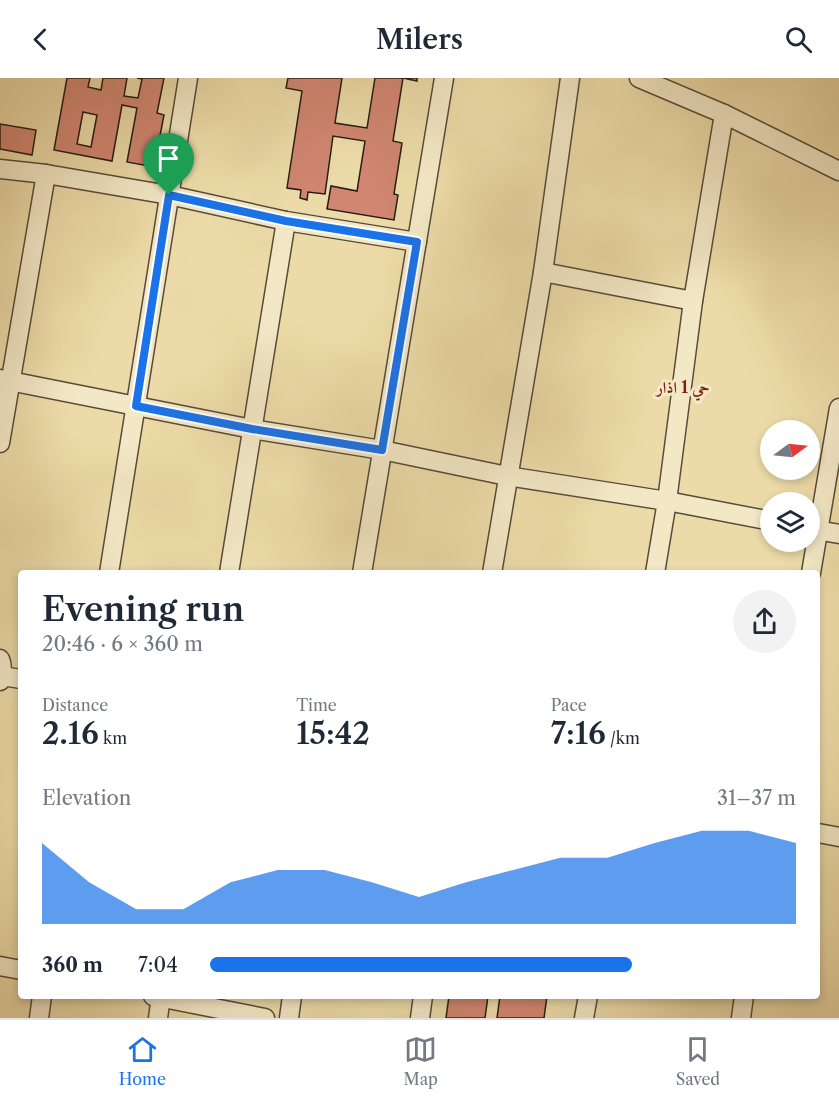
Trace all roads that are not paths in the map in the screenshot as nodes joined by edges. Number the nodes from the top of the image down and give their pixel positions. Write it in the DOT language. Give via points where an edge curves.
graph roads {
  1 [pos="188,78"];
  2 [pos="444,78"];
  3 [pos="570,78"];
  4 [pos="639,78"];
  5 [pos="724,114"];
  6 [pos="0,169"];
  7 [pos="839,171"];
  8 [pos="46,174"];
  9 [pos="169,195"];
  10 [pos="286,221"];
  11 [pos="417,242"];
  12 [pos="543,272"];
  13 [pos="693,301"];
  14 [pos="5,380"];
  15 [pos="136,406"];
  16 [pos="839,408"];
  17 [pos="252,429"];
  18 [pos="0,443"];
  19 [pos="382,450"];
  20 [pos="507,476"];
  21 [pos="820,500"];
  22 [pos="667,501"];
  23 [pos="760,519"];
  24 [pos="820,530"];
  25 [pos="839,534"];
  26 [pos="812,552"];
  27 [pos="109,570"];
  28 [pos="229,570"];
  29 [pos="362,570"];
  30 [pos="492,570"];
  31 [pos="656,570"];
  32 [pos="811,570"];
  33 [pos="1,672"];
  34 [pos="18,678"];
  35 [pos="820,833"];
  36 [pos="839,837"];
  37 [pos="0,966"];
  38 [pos="18,969"];
  39 [pos="42,999"];
  40 [pos="158,999"];
  41 [pos="168,999"];
  42 [pos="292,999"];
  43 [pos="423,999"];
  44 [pos="587,999"];
  45 [pos="744,999"];
  46 [pos="39,1018"];
  47 [pos="158,1018"];
  48 [pos="265,1018"];
  49 [pos="289,1018"];
  50 [pos="420,1018"];
  51 [pos="584,1018"];
  52 [pos="741,1018"];
  1 -- 9 [label="street"];
  2 -- 11 [label="street"];
  3 -- 12 [label="street"];
  4 -- 5 [label="street"];
  5 -- 7 [label="street"];
  5 -- 13 [label="street"];
  6 -- 8 [label="street"];
  8 -- 9 [label="street"];
  8 -- 14 [label="street"];
  9 -- 10 [label="street"];
  9 -- 15 [label="street"];
  10 -- 11 [label="street"];
  10 -- 17 [label="street"];
  11 -- 19 [label="street"];
  12 -- 13 [label="street"];
  12 -- 20 [label="street"];
  13 -- 22 [label="street"];
  14 -- 15 [label="street"];
  14 -- 18 [label="street"];
  15 -- 17 [label="street"];
  15 -- 27 [label="street"];
  16 -- 21 [label="street"];
  17 -- 19 [label="street"];
  17 -- 28 [label="street"];
  19 -- 20 [label="street"];
  19 -- 29 [label="street"];
  20 -- 22 [label="street"];
  20 -- 30 [label="street"];
  22 -- 23 [label="street"];
  22 -- 31 [label="street"];
  24 -- 25 [label="street"];
  26 -- 32 [label="street"];
  33 -- 34 [label="street"];
  35 -- 36 [label="street"];
  37 -- 38 [label="street"];
  39 -- 46 [label="street"];
  40 -- 47 [label="street"];
  41 -- 48 [label="street"];
  42 -- 49 [label="street"];
  43 -- 50 [label="street"];
  44 -- 51 [label="street"];
  45 -- 52 [label="street"];
}
